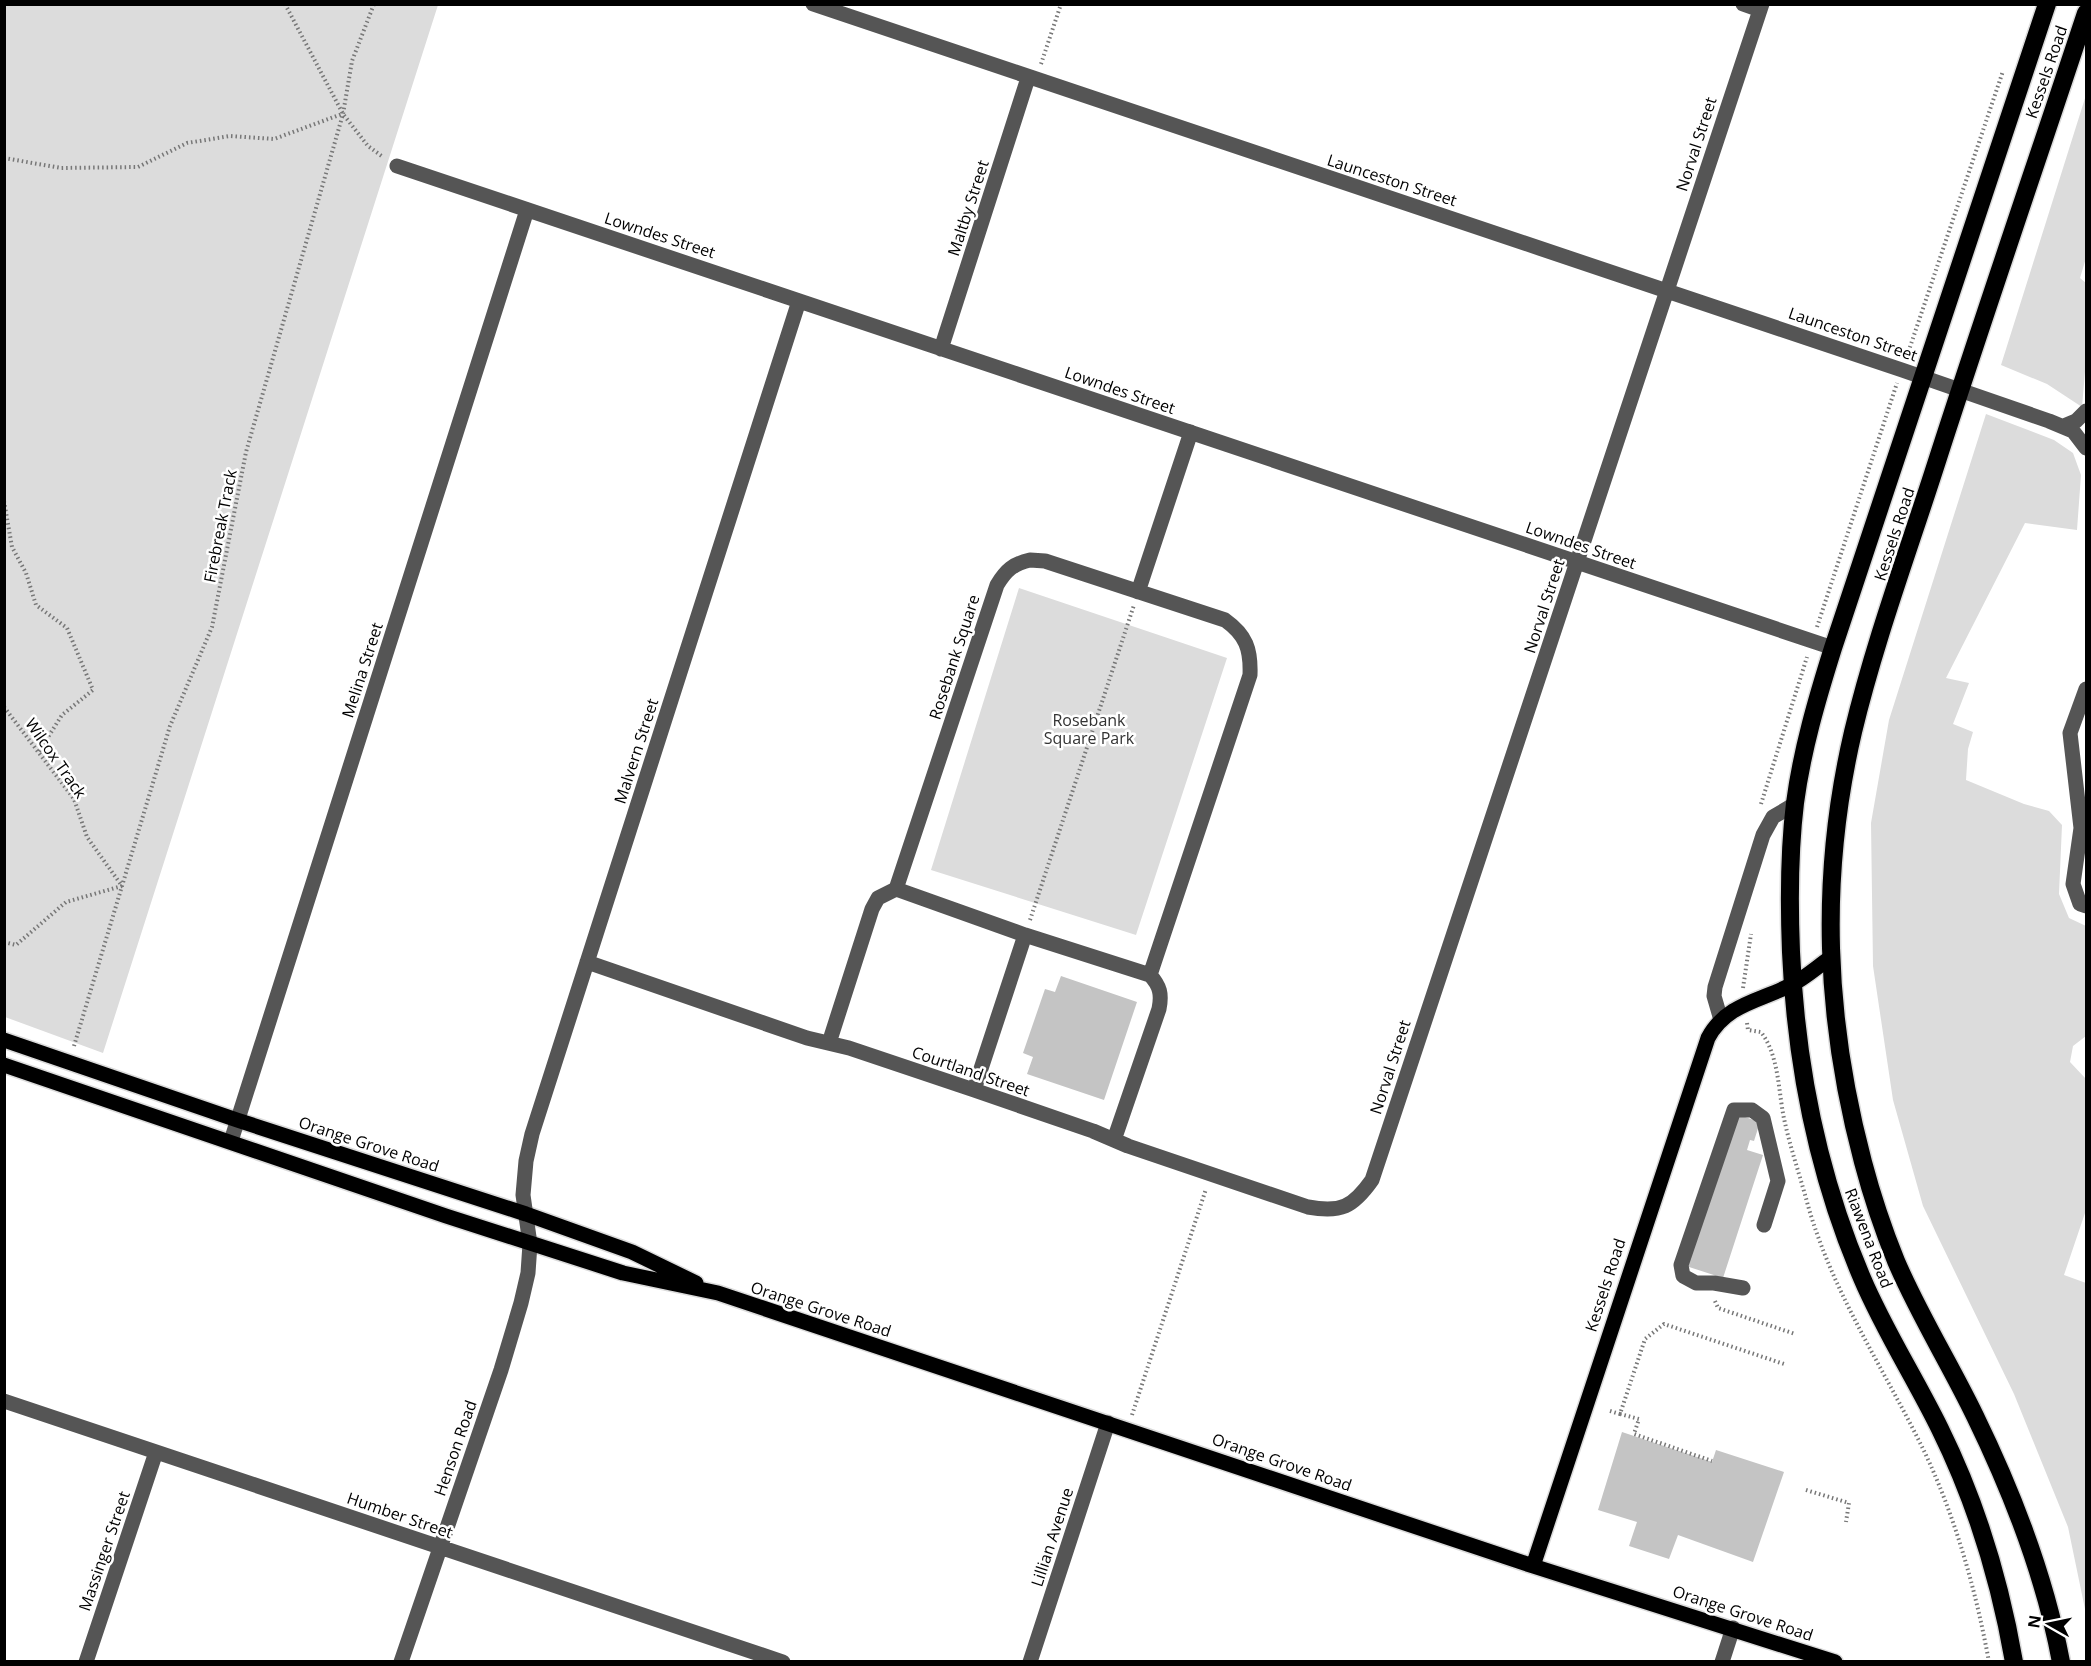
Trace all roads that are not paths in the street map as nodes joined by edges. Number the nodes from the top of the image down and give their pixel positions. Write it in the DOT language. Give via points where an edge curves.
graph roads {
  1 [pos="813,4"];
  2 [pos="1743,4"];
  3 [pos="2047,4"];
  4 [pos="1761,7"];
  5 [pos="2086,13"];
  6 [pos="1028,78"];
  7 [pos="397,166"];
  8 [pos="527,210"];
  9 [pos="1666,291"];
  10 [pos="799,301"];
  11 [pos="942,349"];
  12 [pos="1924,377"];
  13 [pos="1960,390"];
  14 [pos="2086,411"];
  15 [pos="2064,426"];
  16 [pos="1191,432"];
  17 [pos="2086,448"];
  18 [pos="1577,562"];
  19 [pos="1138,592"];
  20 [pos="1833,648"];
  21 [pos="2086,689"];
  22 [pos="1795,804"];
  23 [pos="896,889"];
  24 [pos="2086,906"];
  25 [pos="1024,935"];
  26 [pos="1830,958"];
  27 [pos="587,963"];
  28 [pos="1150,975"];
  29 [pos="1792,984"];
  30 [pos="1720,1020"];
  31 [pos="4,1040"];
  32 [pos="829,1043"];
  33 [pos="4,1065"];
  34 [pos="974,1090"];
  35 [pos="237,1120"];
  36 [pos="1114,1140"];
  37 [pos="231,1141"];
  38 [pos="1343,1207"];
  39 [pos="526,1215"];
  40 [pos="1764,1225"];
  41 [pos="530,1244"];
  42 [pos="1743,1288"];
  43 [pos="718,1293"];
  44 [pos="4,1401"];
  45 [pos="1108,1423"];
  46 [pos="156,1452"];
  47 [pos="439,1547"];
  48 [pos="1533,1566"];
  49 [pos="1733,1628"];
  50 [pos="86,1662"];
  51 [pos="401,1662"];
  52 [pos="783,1662"];
  53 [pos="1030,1662"];
  54 [pos="1722,1662"];
  55 [pos="1835,1662"];
  56 [pos="2014,1662"];
  57 [pos="2061,1662"];
  1 -- 6 [label="street, Launceston Street"];
  2 -- 4 [label="street"];
  3 -- 12 [label="highway, Kessels Road"];
  4 -- 9 [label="street, Norval Street"];
  5 -- 13 [label="highway, Kessels Road"];
  6 -- 9 [label="street, Launceston Street"];
  6 -- 11 [label="street, Maltby Street"];
  7 -- 8 [label="street, Lowndes Street"];
  8 -- 10 [label="street, Lowndes Street"];
  8 -- 35 [label="street, Melina Street"];
  9 -- 12 [label="street, Launceston Street"];
  9 -- 18 [label="street, Norval Street"];
  10 -- 11 [label="street, Lowndes Street"];
  10 -- 27 [label="street, Malvern Street"];
  11 -- 16 [label="street, Lowndes Street"];
  12 -- 13 [label="street, Launceston Street"];
  12 -- 20 [label="highway, Kessels Road"];
  13 -- 15 [label="street, Launceston Street"];
  13 -- 26 [label="highway, Kessels Road" via="1853,735 1834,852"];
  14 -- 15 [label="street"];
  15 -- 17 [label="street"];
  16 -- 18 [label="street, Lowndes Street"];
  16 -- 19 [label="street"];
  18 -- 20 [label="street, Lowndes Street"];
  18 -- 38 [label="street, Norval Street" via="1372,1180 1360,1197"];
  19 -- 23 [label="street, Rosebank Square" via="1045,561 1030,560 1005,572 997,585"];
  19 -- 28 [label="street, Rosebank Square" via="1225,620 1247,644 1251,661 1250,675"];
  20 -- 22 [label="highway, Kessels Road" via="1811,722"];
  21 -- 24 [label="street" via="2070,733 2081,828 2073,884 2080,904"];
  22 -- 29 [label="highway, Riawena Road" via="1789,908"];
  22 -- 30 [label="street" via="1773,817 1763,835 1715,987"];
  23 -- 25 [label="street"];
  23 -- 32 [label="street" via="878,898 872,909"];
  25 -- 28 [label="street"];
  25 -- 34 [label="street"];
  26 -- 29 [label="main road, Kessels Road"];
  26 -- 57 [label="highway, Riawena Road" via="1841,1064 1877,1210 1896,1260 2008,1487 2032,1552"];
  27 -- 32 [label="street, Courtland Street"];
  27 -- 39 [label="street, Malvern Street" via="532,1134 523,1186"];
  28 -- 36 [label="street" via="1161,996 1159,1009"];
  29 -- 30 [label="main road, Kessels Road" via="1745,1003"];
  29 -- 56 [label="highway, Riawena Road" via="1808,1108 1830,1192 1875,1306 1941,1430 1973,1503 2001,1593"];
  30 -- 48 [label="main road, Kessels Road" via="1703,1050"];
  31 -- 35 [label="main road, Orange Grove Road"];
  32 -- 34 [label="street, Courtland Street"];
  33 -- 37 [label="main road, Orange Grove Road"];
  34 -- 36 [label="street, Courtland Street"];
  35 -- 37 [label="street, Melina Street"];
  35 -- 39 [label="main road, Orange Grove Road"];
  36 -- 38 [label="street, Courtland Street" via="1308,1207"];
  37 -- 41 [label="main road, Orange Grove Road"];
  39 -- 41 [label="street, Henson Road"];
  39 -- 43 [label="main road, Orange Grove Road" via="632,1252"];
  40 -- 42 [label="street" via="1778,1181 1763,1118 1752,1110 1734,1110 1681,1265 1683,1276 1696,1283"];
  41 -- 43 [label="main road, Orange Grove Road" via="623,1273"];
  41 -- 47 [label="street, Henson Road" via="528,1273 514,1328"];
  43 -- 45 [label="main road, Orange Grove Road"];
  44 -- 46 [label="street, Humber Street"];
  45 -- 48 [label="main road, Orange Grove Road"];
  45 -- 53 [label="street, Lillian Avenue"];
  46 -- 47 [label="street, Humber Street"];
  46 -- 50 [label="street, Massinger Street"];
  47 -- 51 [label="street, Henson Road"];
  47 -- 52 [label="street, Humber Street"];
  48 -- 49 [label="main road, Orange Grove Road"];
  49 -- 54 [label="street"];
  49 -- 55 [label="main road, Orange Grove Road"];
}
